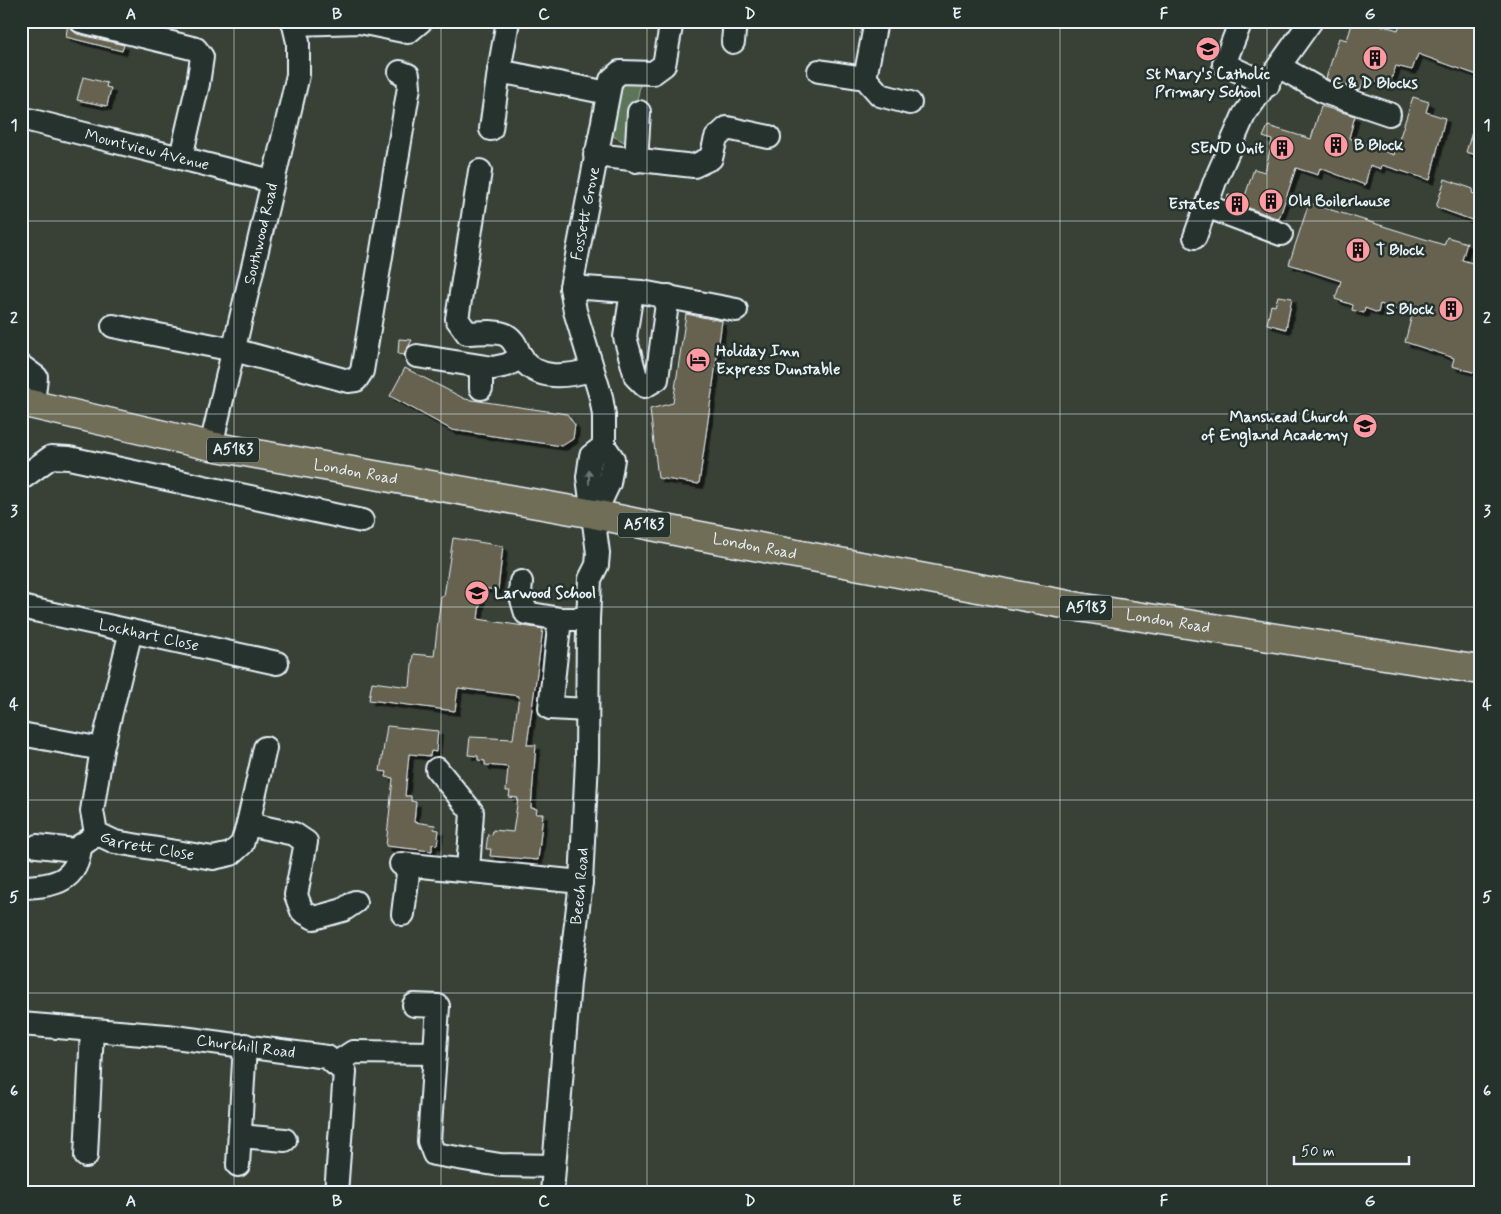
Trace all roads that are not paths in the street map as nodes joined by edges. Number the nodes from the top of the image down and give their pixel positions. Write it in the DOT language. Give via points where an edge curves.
graph roads {
  1 [pos="81,21"];
  2 [pos="421,21"];
  3 [pos="508,21"];
  4 [pos="672,21"];
  5 [pos="876,21"];
  6 [pos="1241,21"];
  7 [pos="1312,21"];
  8 [pos="293,22"];
  9 [pos="499,71"];
  10 [pos="820,71"];
  11 [pos="400,72"];
  12 [pos="865,78"];
  13 [pos="1275,80"];
  14 [pos="608,93"];
  15 [pos="910,103"];
  16 [pos="639,112"];
  17 [pos="1389,114"];
  18 [pos="21,118"];
  19 [pos="491,128"];
  20 [pos="769,137"];
  21 [pos="595,155"];
  22 [pos="181,157"];
  23 [pos="636,161"];
  24 [pos="480,171"];
  25 [pos="272,181"];
  26 [pos="1206,206"];
  27 [pos="1281,234"];
  28 [pos="1195,237"];
  29 [pos="571,287"];
  30 [pos="632,292"];
  31 [pos="668,296"];
  32 [pos="736,310"];
  33 [pos="113,326"];
  34 [pos="234,350"];
  35 [pos="417,356"];
  36 [pos="522,357"];
  37 [pos="21,366"];
  38 [pos="592,370"];
  39 [pos="27,403"];
  40 [pos="211,446"];
  41 [pos="21,479"];
  42 [pos="594,514"];
  43 [pos="362,520"];
  44 [pos="521,582"];
  45 [pos="21,607"];
  46 [pos="588,618"];
  47 [pos="560,619"];
  48 [pos="131,631"];
  49 [pos="277,663"];
  50 [pos="1480,670"];
  51 [pos="587,710"];
  52 [pos="21,734"];
  53 [pos="265,748"];
  54 [pos="102,749"];
  55 [pos="437,769"];
  56 [pos="248,824"];
  57 [pos="88,840"];
  58 [pos="37,846"];
  59 [pos="468,870"];
  60 [pos="581,882"];
  61 [pos="24,887"];
  62 [pos="355,902"];
  63 [pos="403,914"];
  64 [pos="414,1005"];
  65 [pos="21,1024"];
  66 [pos="92,1030"];
  67 [pos="246,1045"];
  68 [pos="435,1053"];
  69 [pos="335,1064"];
  70 [pos="240,1136"];
  71 [pos="285,1140"];
  72 [pos="86,1156"];
  73 [pos="238,1166"];
  74 [pos="554,1166"];
  75 [pos="336,1193"];
  76 [pos="552,1193"];
  1 -- 22 [label="street" via="196,49 202,57"];
  2 -- 8 [label="street" via="408,32 360,22"];
  3 -- 9 [label="street"];
  4 -- 14 [label="street, Fossett Grove" via="664,66 652,73 620,72 611,80"];
  5 -- 12 [label="street"];
  6 -- 13 [label="street" via="1224,64"];
  7 -- 13 [label="street"];
  8 -- 25 [label="street, Southwood Road" via="298,42 298,75"];
  9 -- 14 [label="street"];
  9 -- 19 [label="street"];
  10 -- 12 [label="street"];
  11 -- 34 [label="street" via="408,75 409,87 362,371 356,380 348,381"];
  12 -- 15 [label="street" via="880,95"];
  13 -- 17 [label="street" via="1324,92"];
  13 -- 26 [label="street" via="1244,115"];
  14 -- 21 [label="street, Fossett Grove"];
  16 -- 23 [label="street"];
  18 -- 22 [label="street, Mountview AVenue"];
  20 -- 23 [label="street" via="727,128 716,138 710,158 702,164"];
  21 -- 23 [label="street"];
  21 -- 29 [label="street, Fossett Grove"];
  22 -- 25 [label="street, Mountview AVenue"];
  24 -- 36 [label="street" via="457,319 467,333 508,336"];
  25 -- 34 [label="street, Southwood Road"];
  26 -- 27 [label="street"];
  26 -- 28 [label="street"];
  29 -- 30 [label="street"];
  29 -- 38 [label="street, Fossett Grove"];
  30 -- 31 [label="street"];
  30 -- 31 [label="street" via="625,336 636,377 645,386 657,379"];
  31 -- 32 [label="street"];
  33 -- 34 [label="street"];
  34 -- 40 [label="street, Southwood Road"];
  35 -- 36 [label="street" via="481,378"];
  36 -- 38 [label="street" via="538,371 554,376"];
  37 -- 39 [label="street, London Road" via="36,377"];
  38 -- 42 [label="street, Fossett Grove" via="603,406 604,446 613,459 609,483"];
  39 -- 40 [label="main road, London Road / A5183"];
  40 -- 42 [label="main road, London Road / A5183"];
  41 -- 43 [label="street" via="51,457 69,458"];
  42 -- 46 [label="street, Beech Road" via="598,553 597,565 590,579"];
  42 -- 50 [label="main road, London Road / A5183" via="1085,608"];
  44 -- 47 [label="street" via="520,593 526,613"];
  45 -- 48 [label="street, Lockhart Close"];
  46 -- 47 [label="street"];
  46 -- 51 [label="street, Beech Road"];
  47 -- 51 [label="street" via="550,708"];
  48 -- 49 [label="street, Lockhart Close"];
  48 -- 54 [label="street, Garrett Close"];
  51 -- 60 [label="street, Beech Road"];
  52 -- 54 [label="street"];
  53 -- 56 [label="street, Garrett Close"];
  54 -- 57 [label="street, Garrett Close"];
  55 -- 59 [label="street" via="472,812"];
  56 -- 57 [label="street, Garrett Close" via="242,844 231,854 213,858"];
  56 -- 62 [label="street" via="294,834 306,842 296,896 302,911 314,918 343,910"];
  57 -- 58 [label="street" via="75,850"];
  57 -- 61 [label="street" via="74,870 64,881 42,887"];
  59 -- 60 [label="street"];
  59 -- 63 [label="street" via="405,865"];
  60 -- 74 [label="street, Beech Road"];
  64 -- 68 [label="street" via="438,1006"];
  65 -- 66 [label="street, Churchill Road"];
  66 -- 67 [label="street, Churchill Road"];
  66 -- 72 [label="street"];
  67 -- 69 [label="street, Churchill Road" via="327,1057"];
  67 -- 70 [label="street"];
  68 -- 69 [label="street" via="354,1052"];
  68 -- 74 [label="street" via="429,1142 434,1154 500,1165"];
  69 -- 75 [label="street" via="345,1072"];
  70 -- 71 [label="street"];
  70 -- 73 [label="street"];
  74 -- 76 [label="street, Beech Road"];
}
